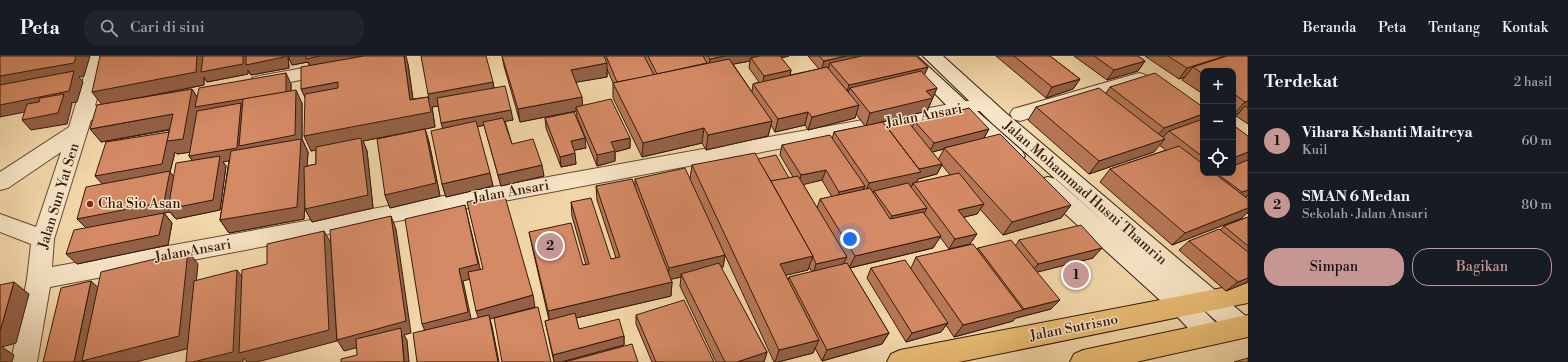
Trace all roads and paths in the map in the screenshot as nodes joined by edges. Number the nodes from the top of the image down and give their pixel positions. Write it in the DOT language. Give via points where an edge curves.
graph roads {
  1 [pos="99,56"];
  2 [pos="908,56"];
  3 [pos="932,56"];
  4 [pos="1138,63"];
  5 [pos="344,67"];
  6 [pos="245,85"];
  7 [pos="144,103"];
  8 [pos="984,104"];
  9 [pos="962,109"];
  10 [pos="1020,114"];
  11 [pos="80,123"];
  12 [pos="0,182"];
  13 [pos="0,223"];
  14 [pos="43,239"];
  15 [pos="39,279"];
  16 [pos="1248,293"];
  17 [pos="1210,300"];
  18 [pos="1182,305"];
  19 [pos="1244,326"];
  20 [pos="1210,334"];
  21 [pos="24,362"];
  22 [pos="900,362"];
  23 [pos="1083,362"];
  1 -- 11 [label="street, Jalan Sun Yat Sen"];
  2 -- 9 [label="street, Jalan Mohammad Husni Thamrin"];
  3 -- 8 [label="street, Jalan Mohammad Husni Thamrin"];
  4 -- 10 [label="street" via="1153,75"];
  5 -- 6 [label="street"];
  7 -- 11 [label="street"];
  8 -- 9 [label="street, Jalan Ansari"];
  8 -- 17 [label="street, Jalan Mohammad Husni Thamrin"];
  9 -- 15 [label="street, Jalan Ansari"];
  9 -- 18 [label="street, Jalan Mohammad Husni Thamrin"];
  11 -- 12 [label="street"];
  11 -- 14 [label="street, Jalan Sun Yat Sen"];
  13 -- 14 [label="street"];
  14 -- 15 [label="street, Jalan Sun Yat Sen"];
  15 -- 21 [label="street, Jalan Sun Yat Sen"];
  16 -- 17 [label="main road, Jalan Sutrisno"];
  17 -- 18 [label="main road, Jalan Sutrisno"];
  17 -- 19 [label="street, Jalan Mohammad Husni Thamrin"];
  18 -- 20 [label="street, Jalan Mohammad Husni Thamrin"];
  18 -- 22 [label="main road, Jalan Sutrisno"];
  19 -- 20 [label="main road"];
  20 -- 23 [label="main road"];
}
